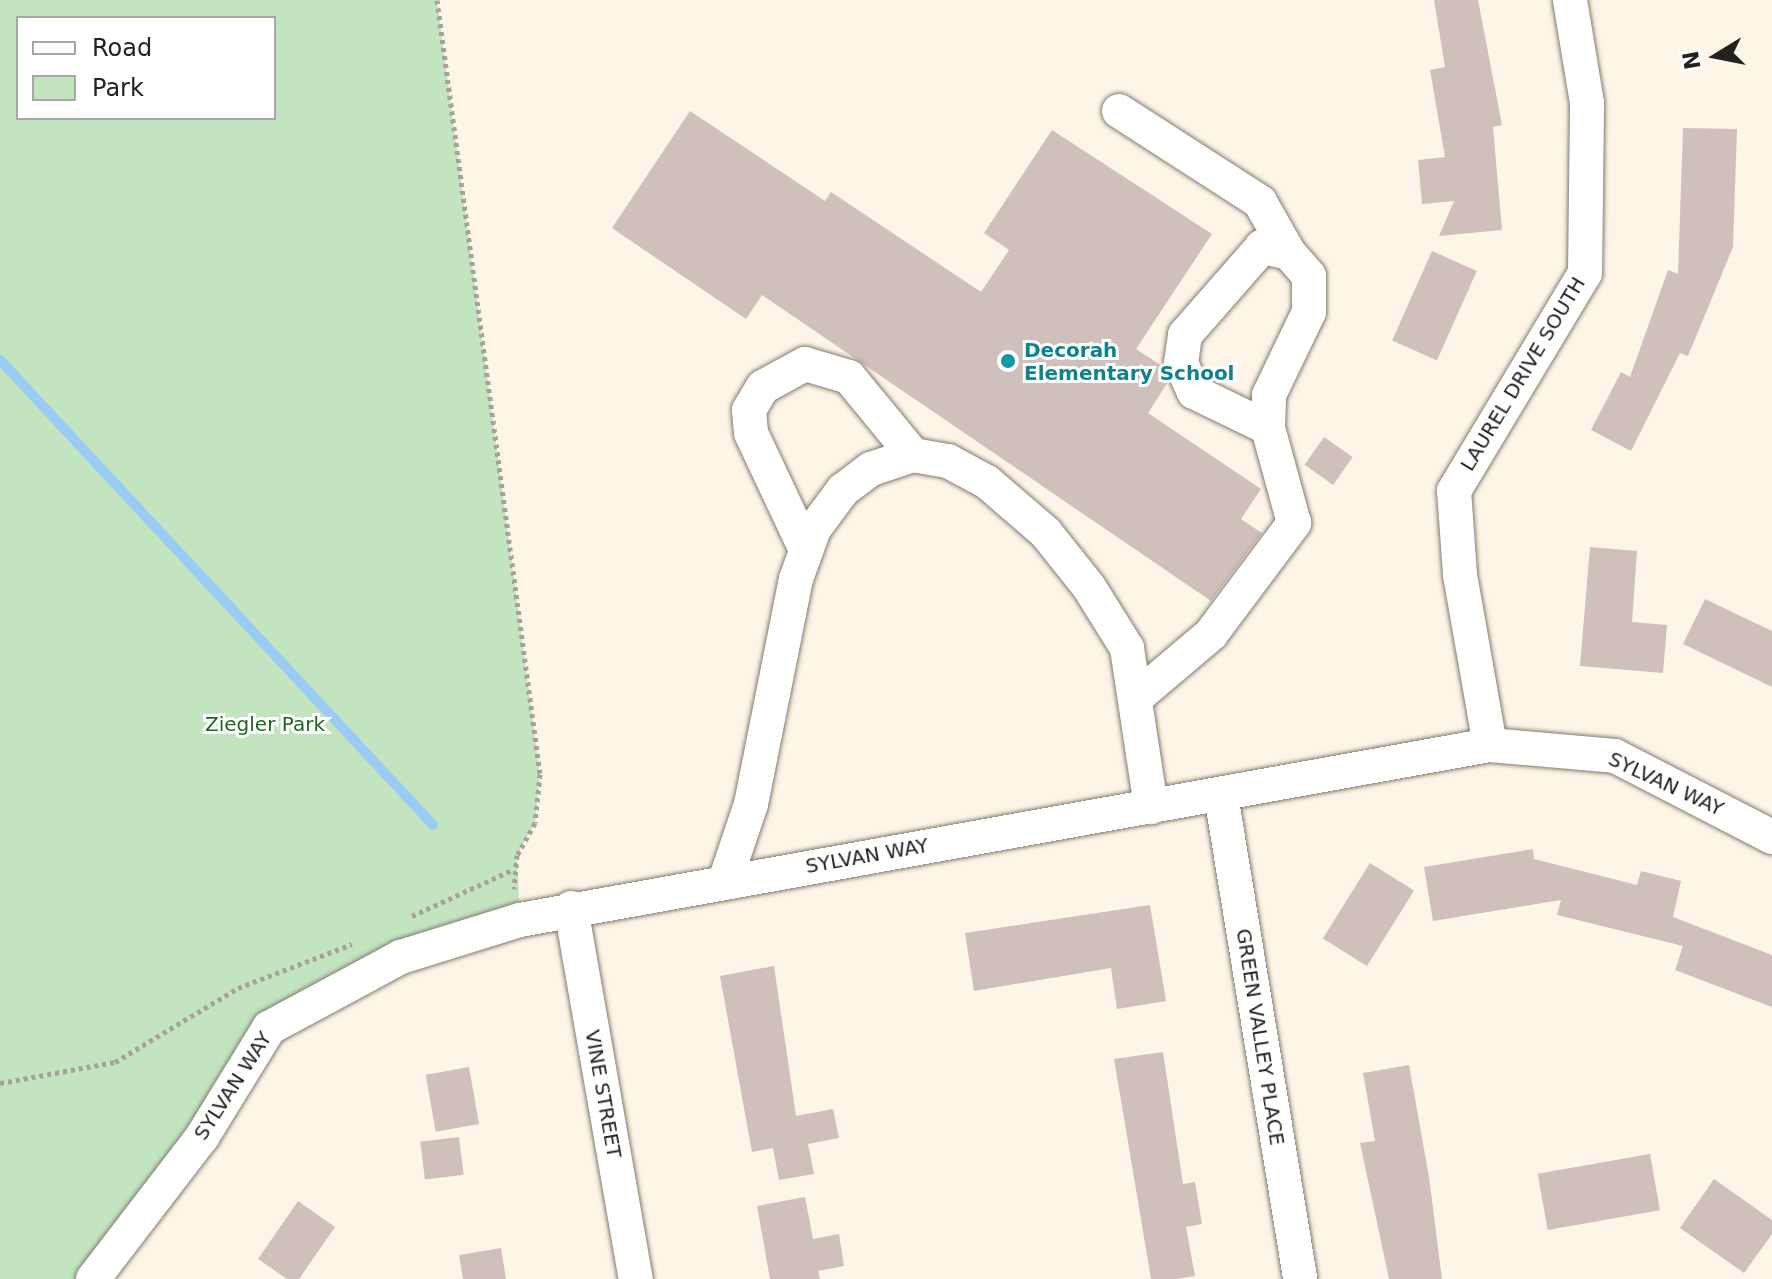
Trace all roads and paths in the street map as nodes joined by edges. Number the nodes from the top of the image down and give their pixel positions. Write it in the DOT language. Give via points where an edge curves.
graph roads {
  1 [pos="437,0"];
  2 [pos="1570,0"];
  3 [pos="1119,111"];
  4 [pos="1289,253"];
  5 [pos="1268,428"];
  6 [pos="913,455"];
  7 [pos="806,550"];
  8 [pos="1138,696"];
  9 [pos="1490,745"];
  10 [pos="1221,795"];
  11 [pos="1151,807"];
  12 [pos="1772,837"];
  13 [pos="514,869"];
  14 [pos="725,881"];
  15 [pos="514,890"];
  16 [pos="571,908"];
  17 [pos="405,919"];
  18 [pos="364,938"];
  19 [pos="0,1083"];
  20 [pos="93,1279"];
  21 [pos="636,1279"];
  22 [pos="1300,1279"];
  1 -- 13 [label="path" via="540,774 535,823"];
  2 -- 9 [label="street, LAUREL DRIVE SOUTH" via="1587,103 1585,273 1454,491 1460,574"];
  3 -- 4 [label="street" via="1260,202"];
  4 -- 5 [label="street" via="1309,276 1309,312 1269,395"];
  4 -- 5 [label="street" via="1262,247 1235,271 1185,335 1181,363 1194,392"];
  5 -- 8 [label="street" via="1294,523 1211,634"];
  6 -- 7 [label="street" via="871,469 843,490"];
  6 -- 7 [label="street" via="849,377 805,364 763,387 749,410 751,433"];
  6 -- 8 [label="street" via="948,461 987,482 1046,533 1127,648"];
  7 -- 14 [label="street" via="751,804"];
  8 -- 11 [label="street"];
  9 -- 10 [label="street, SYLVAN WAY"];
  9 -- 12 [label="street, SYLVAN WAY" via="1615,756"];
  10 -- 11 [label="street, SYLVAN WAY"];
  10 -- 22 [label="street, GREEN VALLEY PLACE"];
  11 -- 14 [label="street, SYLVAN WAY"];
  13 -- 15 [label="path"];
  13 -- 17 [label="path"];
  14 -- 16 [label="street, SYLVAN WAY"];
  16 -- 20 [label="street, SYLVAN WAY" via="401,957 269,1028 202,1137"];
  16 -- 21 [label="street, VINE STREET"];
  18 -- 19 [label="path" via="252,981 115,1062"];
}
